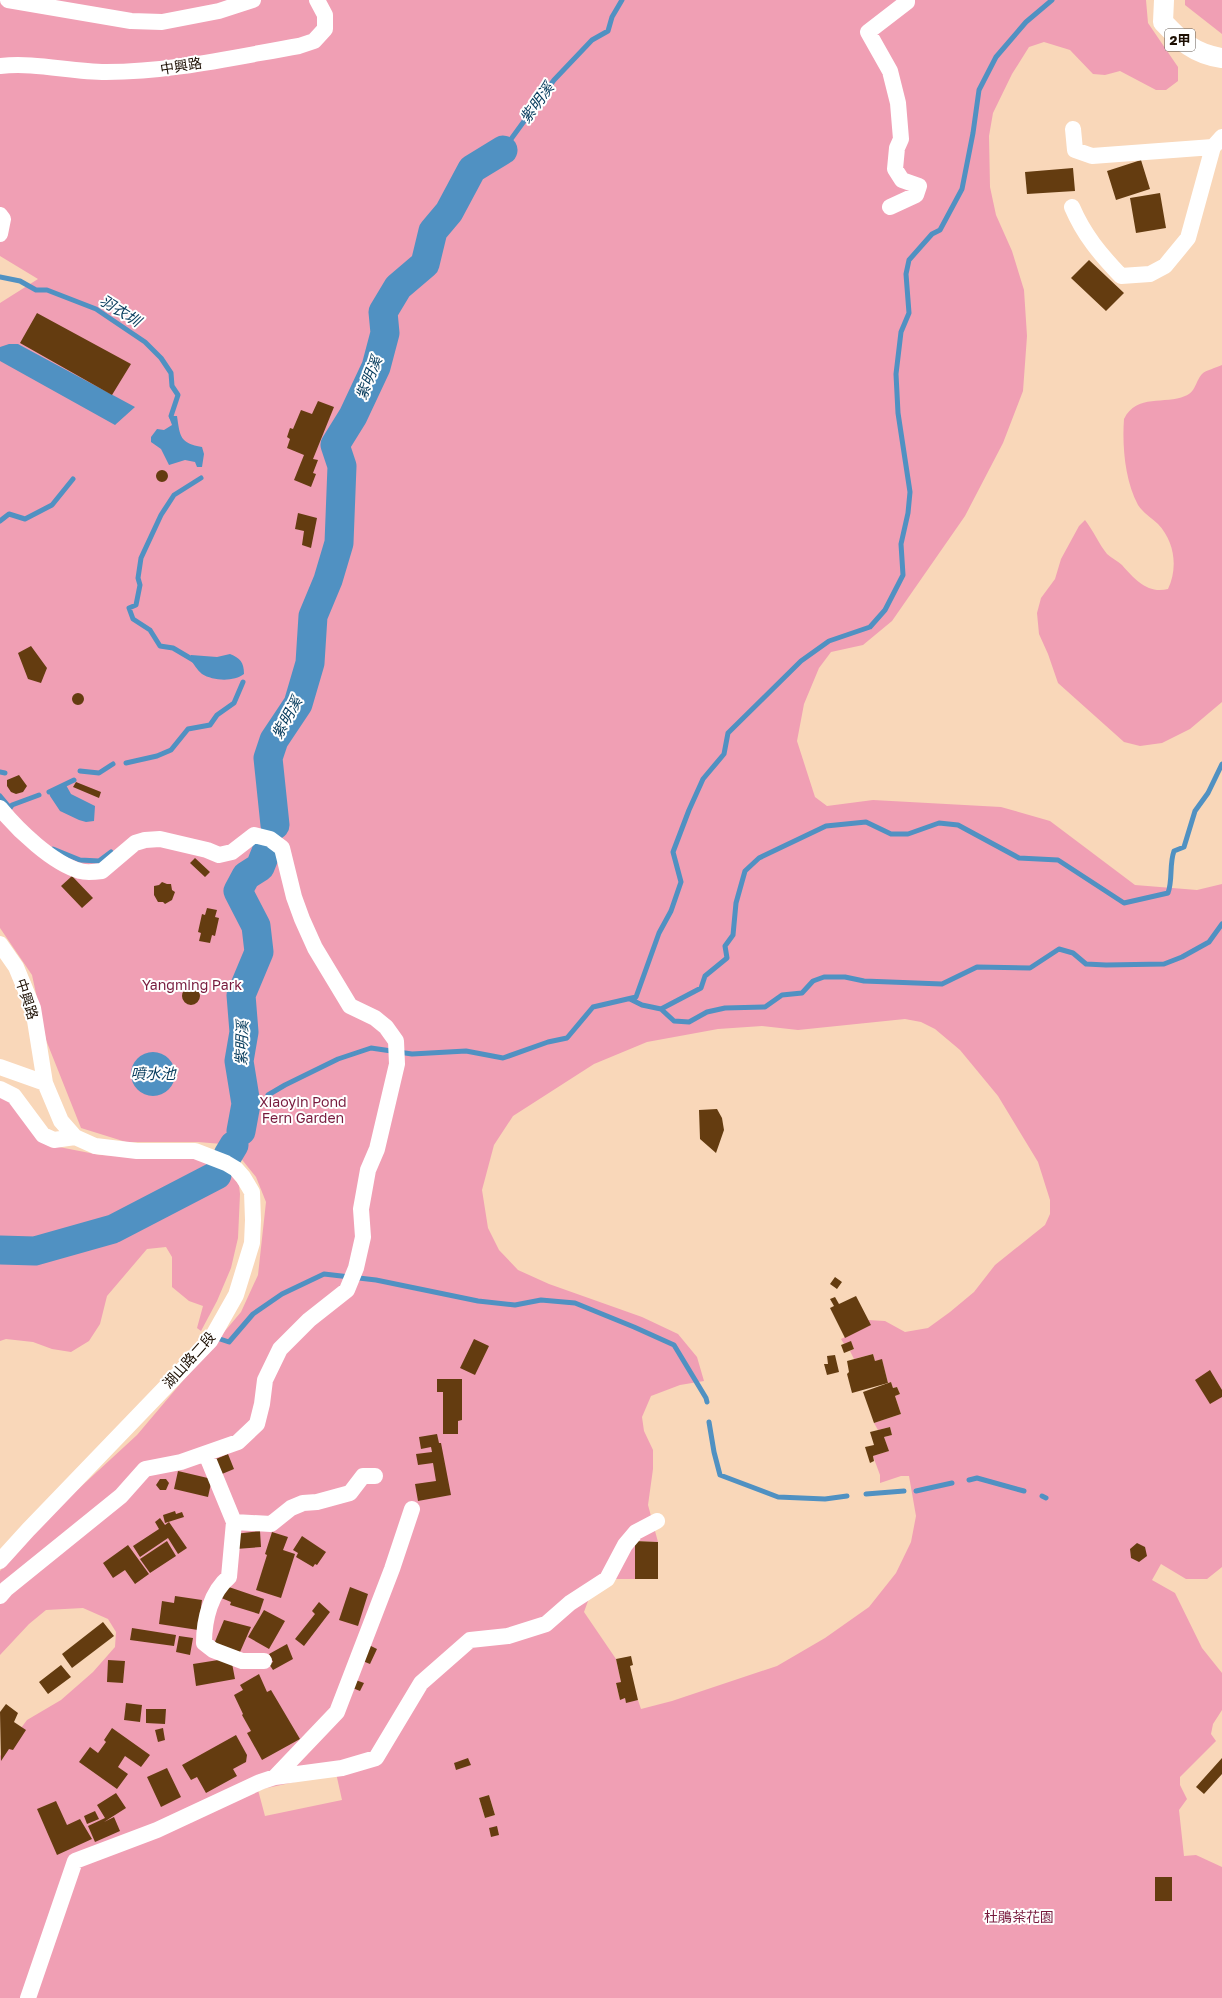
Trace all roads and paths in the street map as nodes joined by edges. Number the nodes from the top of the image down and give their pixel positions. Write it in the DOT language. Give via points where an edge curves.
graph roads {
  1 [pos="8,0"];
  2 [pos="253,0"];
  3 [pos="316,0"];
  4 [pos="907,0"];
  5 [pos="1164,0"];
  6 [pos="1222,58"];
  7 [pos="0,66"];
  8 [pos="1073,129"];
  9 [pos="1217,142"];
  10 [pos="890,207"];
  11 [pos="1072,207"];
  12 [pos="0,215"];
  13 [pos="0,234"];
  14 [pos="0,808"];
  15 [pos="0,944"];
  16 [pos="0,1067"];
  17 [pos="45,1083"];
  18 [pos="0,1089"];
  19 [pos="75,1137"];
  20 [pos="206,1454"];
  21 [pos="375,1476"];
  22 [pos="412,1509"];
  23 [pos="657,1521"];
  24 [pos="234,1522"];
  25 [pos="0,1562"];
  26 [pos="0,1596"];
  27 [pos="264,1661"];
  28 [pos="275,1777"];
  29 [pos="28,1998"];
  1 -- 2 [label="street" via="131,21 162,22 219,11"];
  3 -- 7 [label="street, 中興路" via="324,15 325,29 314,41 299,46 156,70 105,72 18,64"];
  4 -- 10 [label="street" via="868,32 890,71 898,103 901,139 897,148 895,169 902,180 919,186 916,195"];
  5 -- 6 [label="main road, 2甲" via="1163,22 1182,43 1209,56"];
  8 -- 9 [label="street" via="1075,150 1092,156"];
  9 -- 11 [label="street" via="1188,238 1166,266 1150,274 1121,276 1080,227"];
  12 -- 13 [label="street" via="3,220"];
  14 -- 20 [label="street" via="47,854 80,872 102,872 135,843 145,840 160,839 219,855 232,852 254,835 270,839 282,848 302,919 315,948 350,1006 375,1018 386,1027 396,1042 397,1064 377,1148 368,1170 361,1209 363,1237 356,1268 347,1290 309,1320 280,1349 264,1380 257,1424 238,1442"];
  15 -- 17 [label="street, 中興路" via="16,967 33,1008"];
  16 -- 17 [label="street"];
  17 -- 19 [label="street, 湖山路二段" via="62,1121"];
  18 -- 19 [label="street" via="14,1096 44,1135 54,1140"];
  19 -- 25 [label="street, 湖山路二段" via="96,1146 137,1151 195,1151 226,1163 239,1173 252,1192 252,1243 236,1295 210,1341"];
  20 -- 24 [label="street"];
  20 -- 26 [label="street" via="145,1469 121,1496"];
  21 -- 24 [label="street" via="363,1476 350,1493 303,1503 292,1508 271,1524"];
  22 -- 28 [label="street" via="392,1569 337,1712"];
  23 -- 28 [label="street" via="636,1532 624,1545 607,1579 570,1603 546,1624 508,1636 470,1640 421,1683 376,1758 342,1768"];
  24 -- 27 [label="street" via="229,1577 220,1585 212,1602 206,1620 204,1643 213,1650 242,1661"];
  28 -- 29 [label="street" via="157,1830 75,1861"];
}
